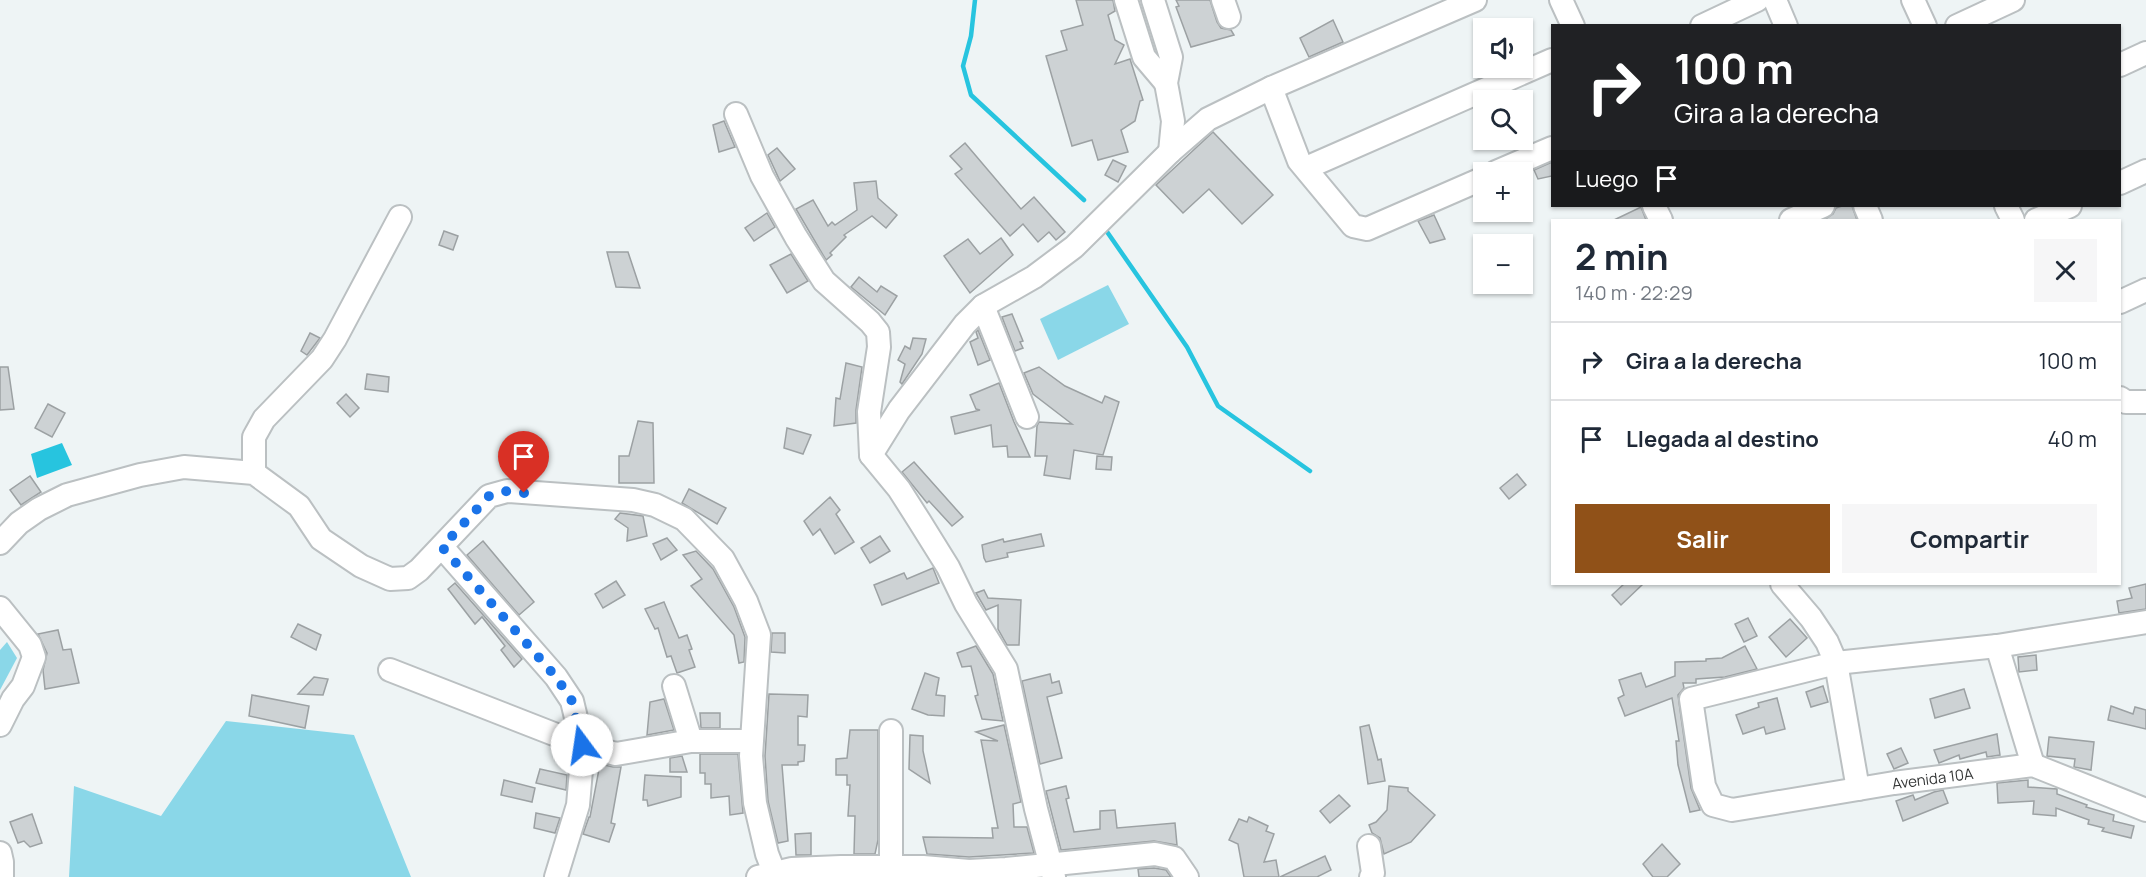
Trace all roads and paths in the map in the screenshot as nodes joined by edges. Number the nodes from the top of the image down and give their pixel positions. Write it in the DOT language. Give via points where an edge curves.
graph roads {
  1 [pos="1126,0"];
  2 [pos="1153,0"];
  3 [pos="1475,0"];
  4 [pos="1561,0"];
  5 [pos="1757,0"];
  6 [pos="1775,0"];
  7 [pos="1913,0"];
  8 [pos="2013,0"];
  9 [pos="1572,24"];
  10 [pos="1706,24"];
  11 [pos="1785,24"];
  12 [pos="1924,24"];
  13 [pos="1961,24"];
  14 [pos="2146,53"];
  15 [pos="1551,60"];
  16 [pos="2121,65"];
  17 [pos="1166,83"];
  18 [pos="1271,88"];
  19 [pos="736,114"];
  20 [pos="1551,148"];
  21 [pos="1170,152"];
  22 [pos="1519,162"];
  23 [pos="1306,168"];
  24 [pos="2146,171"];
  25 [pos="1473,183"];
  26 [pos="2121,183"];
  27 [pos="1821,207"];
  28 [pos="2068,207"];
  29 [pos="400,217"];
  30 [pos="1793,219"];
  31 [pos="2038,219"];
  32 [pos="2146,290"];
  33 [pos="2121,302"];
  34 [pos="983,306"];
  35 [pos="2121,399"];
  36 [pos="2146,402"];
  37 [pos="1027,417"];
  38 [pos="871,455"];
  39 [pos="254,473"];
  40 [pos="0,543"];
  41 [pos="442,547"];
  42 [pos="1783,585"];
  43 [pos="0,608"];
  44 [pos="2146,622"];
  45 [pos="1997,646"];
  46 [pos="1836,663"];
  47 [pos="390,670"];
  48 [pos="674,686"];
  49 [pos="0,725"];
  50 [pos="891,730"];
  51 [pos="691,741"];
  52 [pos="751,741"];
  53 [pos="582,745"];
  54 [pos="2032,765"];
  55 [pos="1858,789"];
  56 [pos="2146,810"];
  57 [pos="1369,846"];
  58 [pos="0,853"];
  59 [pos="891,866"];
  60 [pos="1052,871"];
  61 [pos="766,875"];
  62 [pos="2,877"];
  63 [pos="556,877"];
  64 [pos="1187,877"];
  65 [pos="1371,877"];
  1 -- 17 [label="street" via="1144,57"];
  2 -- 17 [label="street" via="1171,57"];
  3 -- 18 [label="street"];
  4 -- 9 [label="street"];
  5 -- 10 [label="street"];
  6 -- 11 [label="street"];
  7 -- 12 [label="street"];
  8 -- 13 [label="street"];
  14 -- 16 [label="street"];
  15 -- 23 [label="street"];
  17 -- 21 [label="street" via="1173,121"];
  18 -- 21 [label="street" via="1208,119"];
  18 -- 23 [label="street" via="1299,161"];
  19 -- 38 [label="street" via="762,176 824,281 879,332 869,412"];
  20 -- 22 [label="street"];
  21 -- 34 [label="street" via="1074,247 1034,278"];
  23 -- 25 [label="street" via="1353,226 1367,229"];
  24 -- 26 [label="street"];
  27 -- 30 [label="street"];
  28 -- 31 [label="street"];
  29 -- 39 [label="street" via="322,359 264,419 254,437"];
  32 -- 33 [label="street"];
  34 -- 37 [label="street"];
  34 -- 38 [label="street" via="899,410"];
  35 -- 36 [label="street"];
  38 -- 60 [label="street" via="920,522 1006,669"];
  39 -- 40 [label="street" via="184,467 67,495 19,523"];
  39 -- 41 [label="street" via="299,506 321,539 361,566 390,579 408,578"];
  41 -- 52 [label="street" via="489,496 507,491 633,500 684,519 723,559 759,635"];
  41 -- 53 [label="street" via="556,677 572,701"];
  42 -- 46 [label="street" via="1811,618"];
  43 -- 49 [label="street" via="30,645 34,657 23,686"];
  44 -- 45 [label="street"];
  45 -- 46 [label="street"];
  45 -- 54 [label="street"];
  46 -- 55 [label="street"];
  46 -- 55 [label="street, Avenida 10A" via="1691,699 1704,786 1713,806 1732,810"];
  47 -- 53 [label="street"];
  48 -- 51 [label="street"];
  50 -- 59 [label="street"];
  51 -- 52 [label="street"];
  51 -- 53 [label="street" via="616,754"];
  52 -- 61 [label="street" via="755,803 767,854"];
  53 -- 63 [label="street" via="578,805"];
  54 -- 55 [label="street, Avenida 10A"];
  54 -- 56 [label="street, Avenida 10A"];
  57 -- 65 [label="street"];
  58 -- 62 [label="street"];
  59 -- 60 [label="street"];
  59 -- 61 [label="street" via="792,869"];
  60 -- 64 [label="street" via="1155,854 1174,858"];
}
